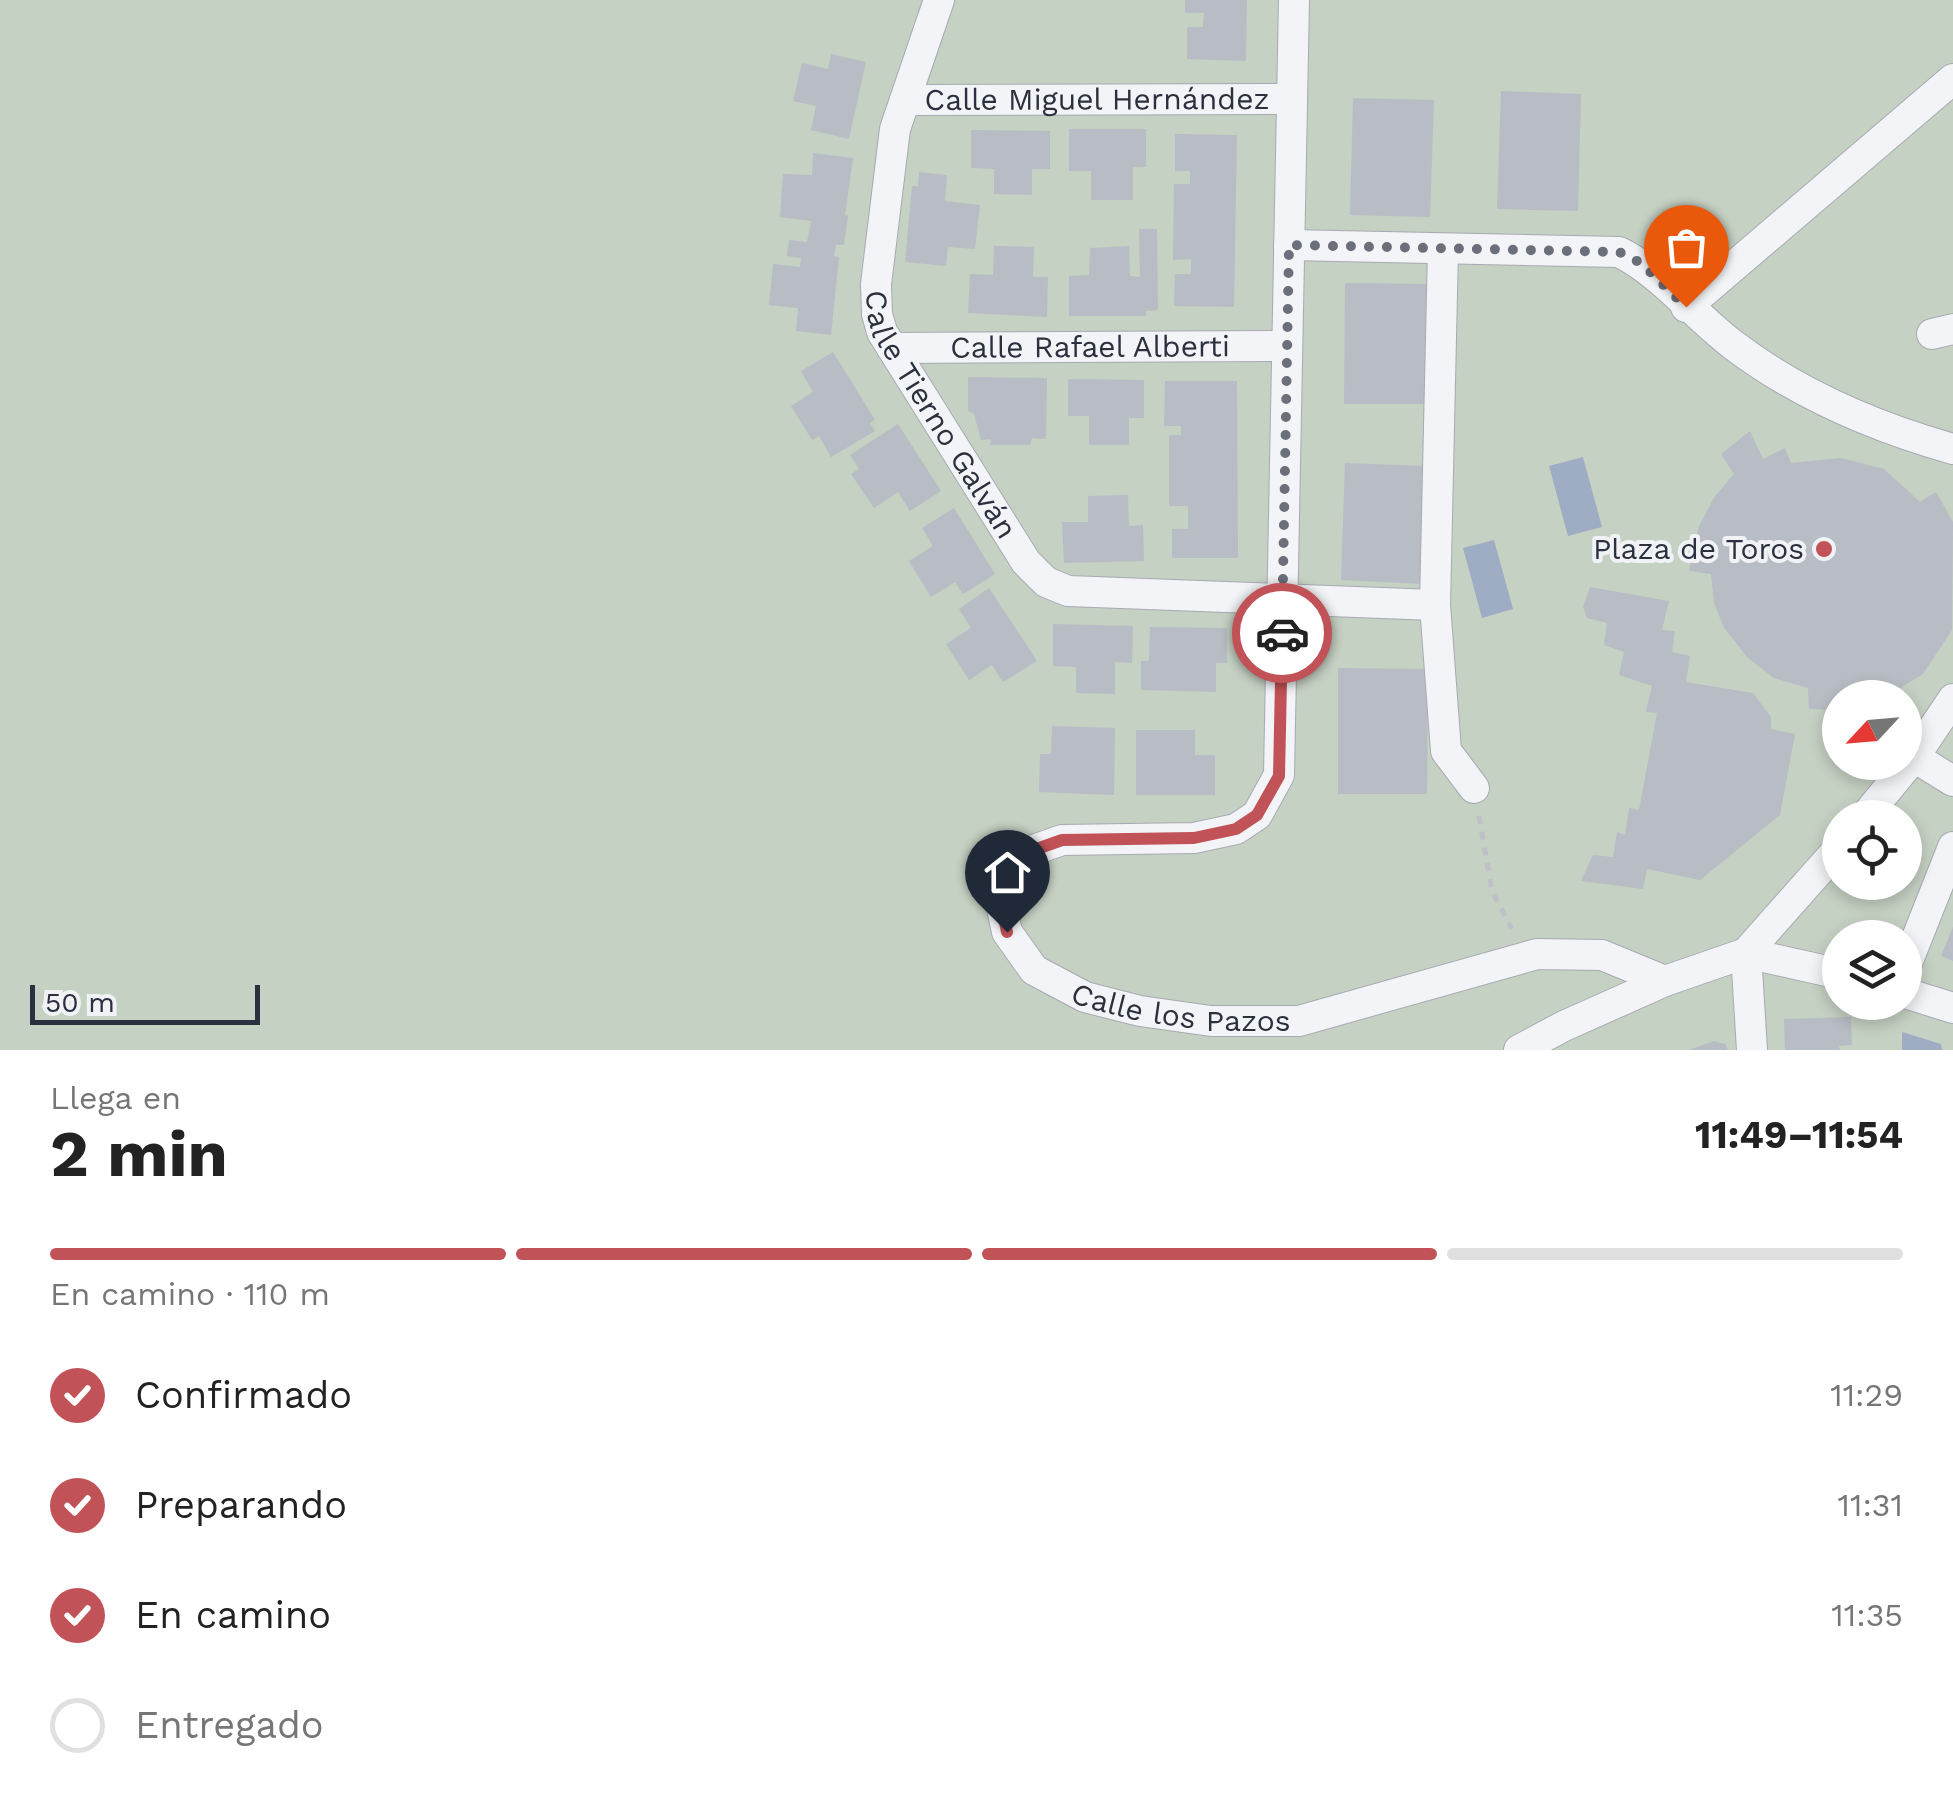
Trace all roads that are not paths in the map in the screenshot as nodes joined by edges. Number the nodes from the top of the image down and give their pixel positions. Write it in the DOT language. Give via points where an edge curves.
graph roads {
  1 [pos="939,0"];
  2 [pos="1294,0"];
  3 [pos="1953,79"];
  4 [pos="1292,99"];
  5 [pos="905,100"];
  6 [pos="1289,245"];
  7 [pos="1443,249"];
  8 [pos="1686,307"];
  9 [pos="1287,346"];
  10 [pos="892,348"];
  11 [pos="1953,449"];
  12 [pos="1282,598"];
  13 [pos="1435,605"];
  14 [pos="1953,699"];
  15 [pos="1922,745"];
  16 [pos="1922,762"];
  17 [pos="1895,780"];
  18 [pos="1953,781"];
  19 [pos="1474,788"];
  20 [pos="1879,800"];
  21 [pos="1953,847"];
  22 [pos="1822,866"];
  23 [pos="1922,925"];
  24 [pos="1746,953"];
  25 [pos="1822,970"];
  26 [pos="1665,982"];
  27 [pos="1922,998"];
  28 [pos="1953,1008"];
  29 [pos="1519,1050"];
  30 [pos="1752,1050"];
  1 -- 5 [label="street, Calle Tierno Galván"];
  2 -- 4 [label="street, Calle los Pazos"];
  3 -- 8 [label="street"];
  4 -- 5 [label="street, Calle Miguel Hernández"];
  4 -- 6 [label="street, Calle los Pazos"];
  5 -- 10 [label="street, Calle Tierno Galván" via="895,129 876,284 877,314"];
  6 -- 7 [label="street"];
  6 -- 9 [label="street, Calle los Pazos"];
  7 -- 8 [label="street" via="1619,252 1641,263"];
  7 -- 13 [label="street"];
  8 -- 11 [label="street" via="1798,387"];
  9 -- 10 [label="street, Calle Rafael Alberti"];
  9 -- 12 [label="street, Calle los Pazos"];
  10 -- 12 [label="street, Calle Tierno Galván" via="1026,562 1046,582 1068,592"];
  12 -- 13 [label="street, Calle Tierno Galván"];
  12 -- 26 [label="street, Calle los Pazos" via="1279,776 1257,815 1236,829 1194,838 1062,840 1031,851 1010,871 1000,899 1007,932 1034,970 1085,998 1211,1021 1299,1021 1537,954 1602,955"];
  13 -- 19 [label="street" via="1446,751"];
  14 -- 15 [label="street"];
  16 -- 18 [label="street"];
  17 -- 20 [label="street"];
  21 -- 23 [label="street"];
  22 -- 24 [label="street"];
  24 -- 25 [label="street"];
  24 -- 26 [label="street"];
  24 -- 30 [label="street"];
  26 -- 29 [label="street"];
  27 -- 28 [label="street"];
}
